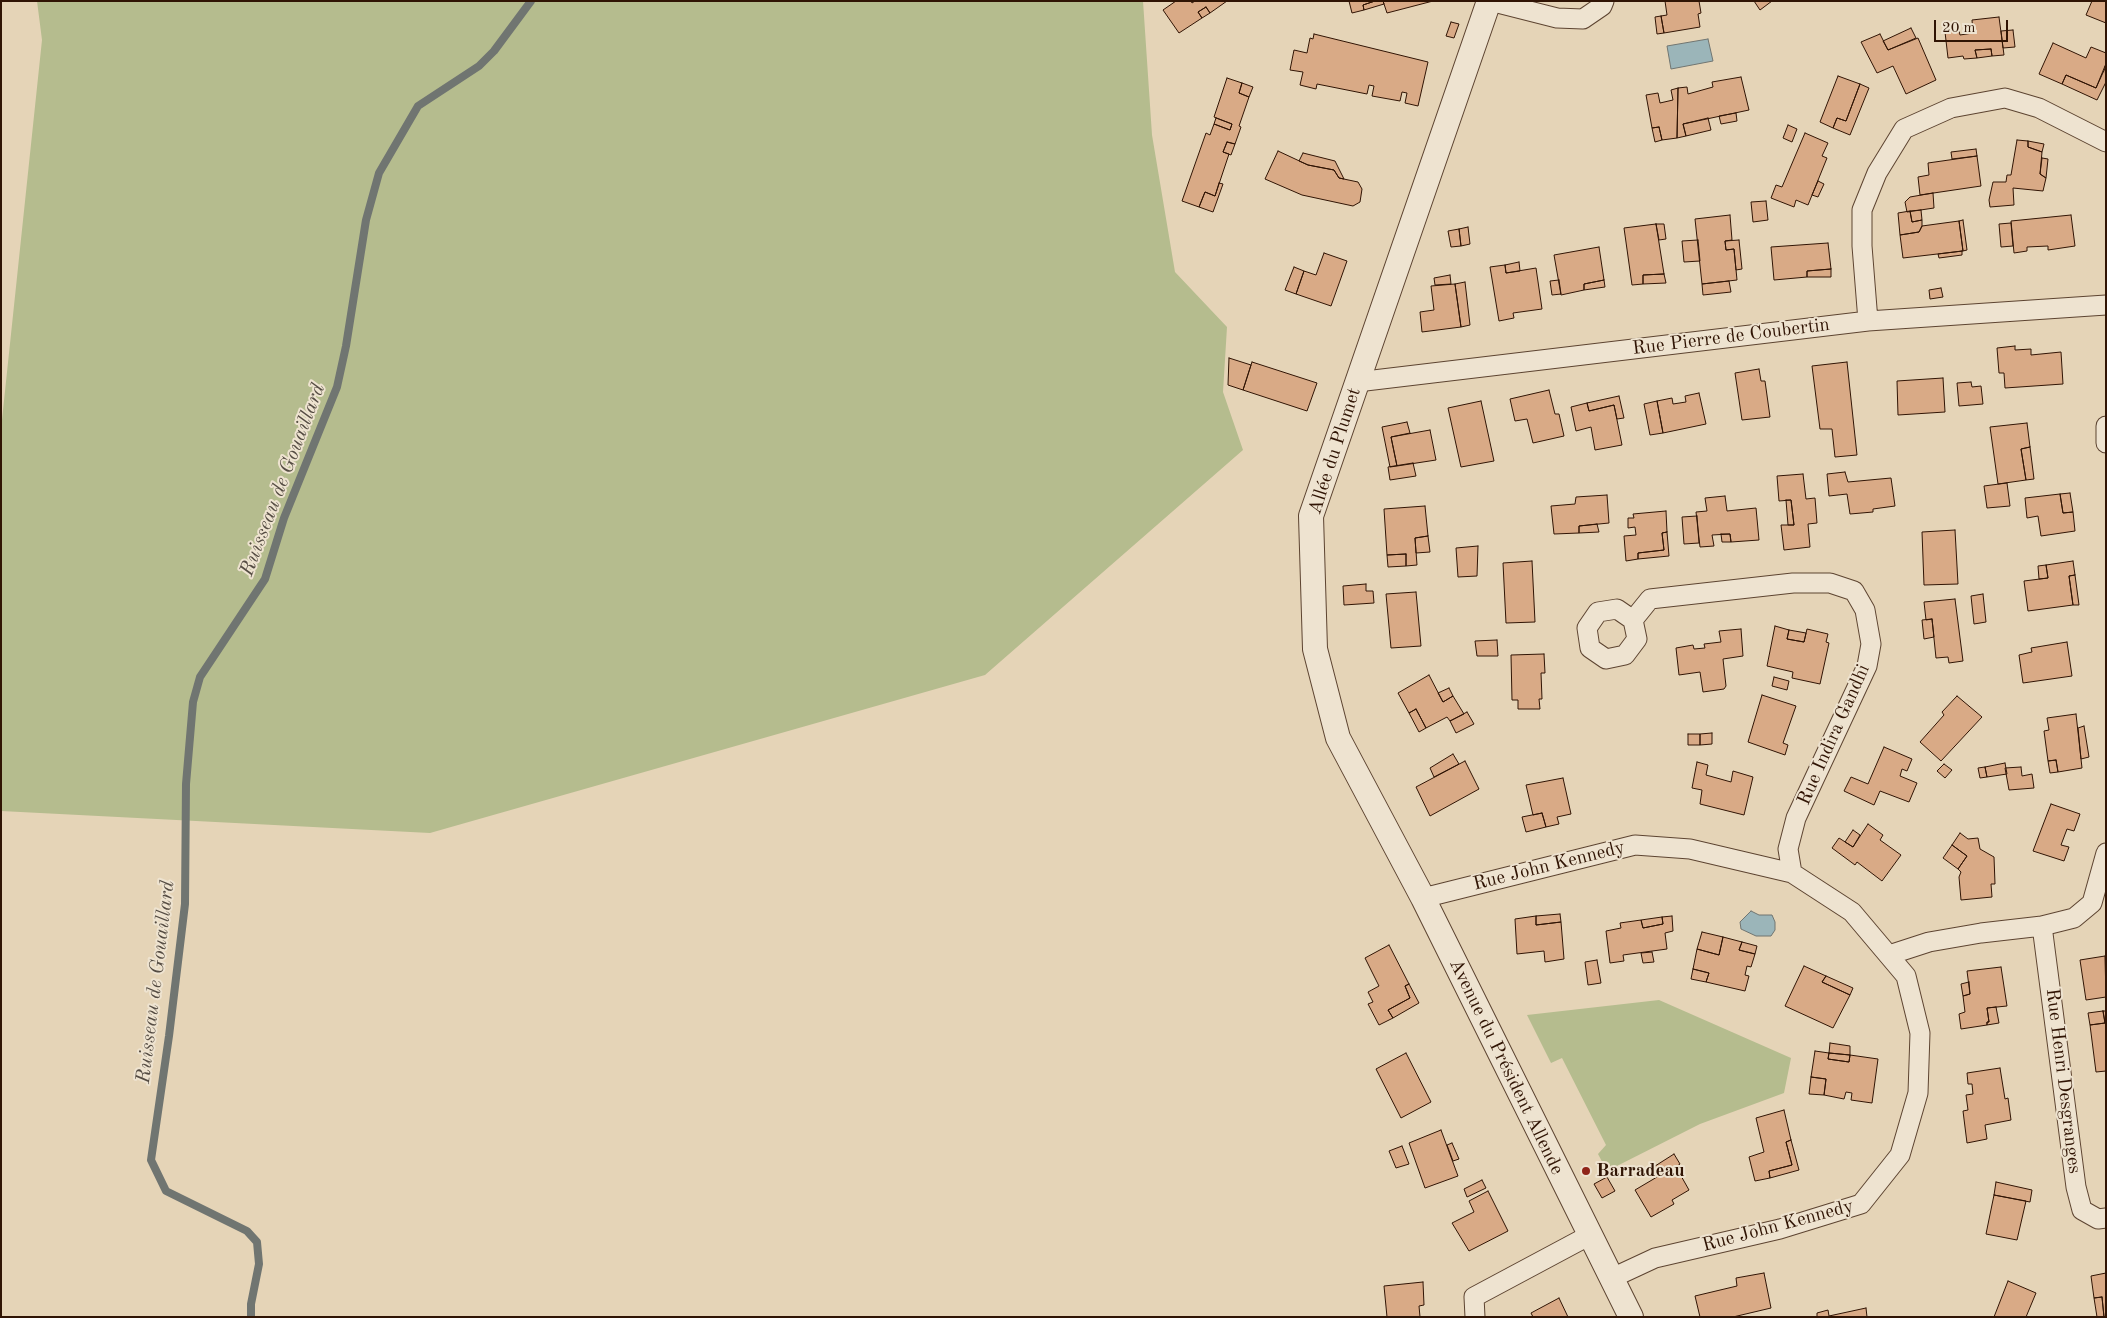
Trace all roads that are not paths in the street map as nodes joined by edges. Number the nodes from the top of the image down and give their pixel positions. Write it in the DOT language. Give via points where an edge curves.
graph roads {
  1 [pos="1489,1"];
  2 [pos="1604,1"];
  3 [pos="2106,142"];
  4 [pos="2106,305"];
  5 [pos="1868,321"];
  6 [pos="1358,382"];
  7 [pos="2106,426"];
  8 [pos="2106,442"];
  9 [pos="1633,620"];
  10 [pos="2106,853"];
  11 [pos="1792,873"];
  12 [pos="1423,898"];
  13 [pos="2042,926"];
  14 [pos="1888,955"];
  15 [pos="2106,1218"];
  16 [pos="1590,1236"];
  17 [pos="1612,1278"];
  18 [pos="1475,1317"];
  19 [pos="1631,1317"];
  1 -- 2 [label="street" via="1557,18 1582,19 1602,6"];
  1 -- 6 [label="street, Allée du Plumet"];
  3 -- 5 [label="street" via="2040,108 2006,98 1952,108 1904,130 1877,173 1862,210"];
  4 -- 5 [label="street, Rue Pierre de Coubertin"];
  5 -- 6 [label="street, Rue Pierre de Coubertin"];
  6 -- 12 [label="street, Allée du Plumet" via="1311,516 1315,649 1338,738"];
  7 -- 8 [label="street"];
  9 -- 11 [label="street, Rue Indira Gandhi" via="1650,599 1793,583 1830,584 1854,592 1865,610 1871,644 1867,666 1796,818 1788,849"];
  10 -- 13 [label="street" via="2092,903 2074,918"];
  11 -- 12 [label="street, Rue John Kennedy" via="1690,849 1635,844"];
  11 -- 14 [label="street, Rue John Kennedy" via="1852,912"];
  12 -- 16 [label="street, Avenue du Président Allende"];
  13 -- 14 [label="street" via="1929,942"];
  13 -- 15 [label="street, Rue Henri Desgranges" via="2076,1187 2082,1210 2098,1219"];
  14 -- 17 [label="street, Rue John Kennedy" via="1906,976 1920,1033 1918,1093 1900,1155 1861,1204 1780,1229 1655,1258"];
  16 -- 17 [label="street, Avenue du Président Allende"];
  16 -- 18 [label="street" via="1474,1297"];
  17 -- 19 [label="street, Avenue du Président Allende"];
}
